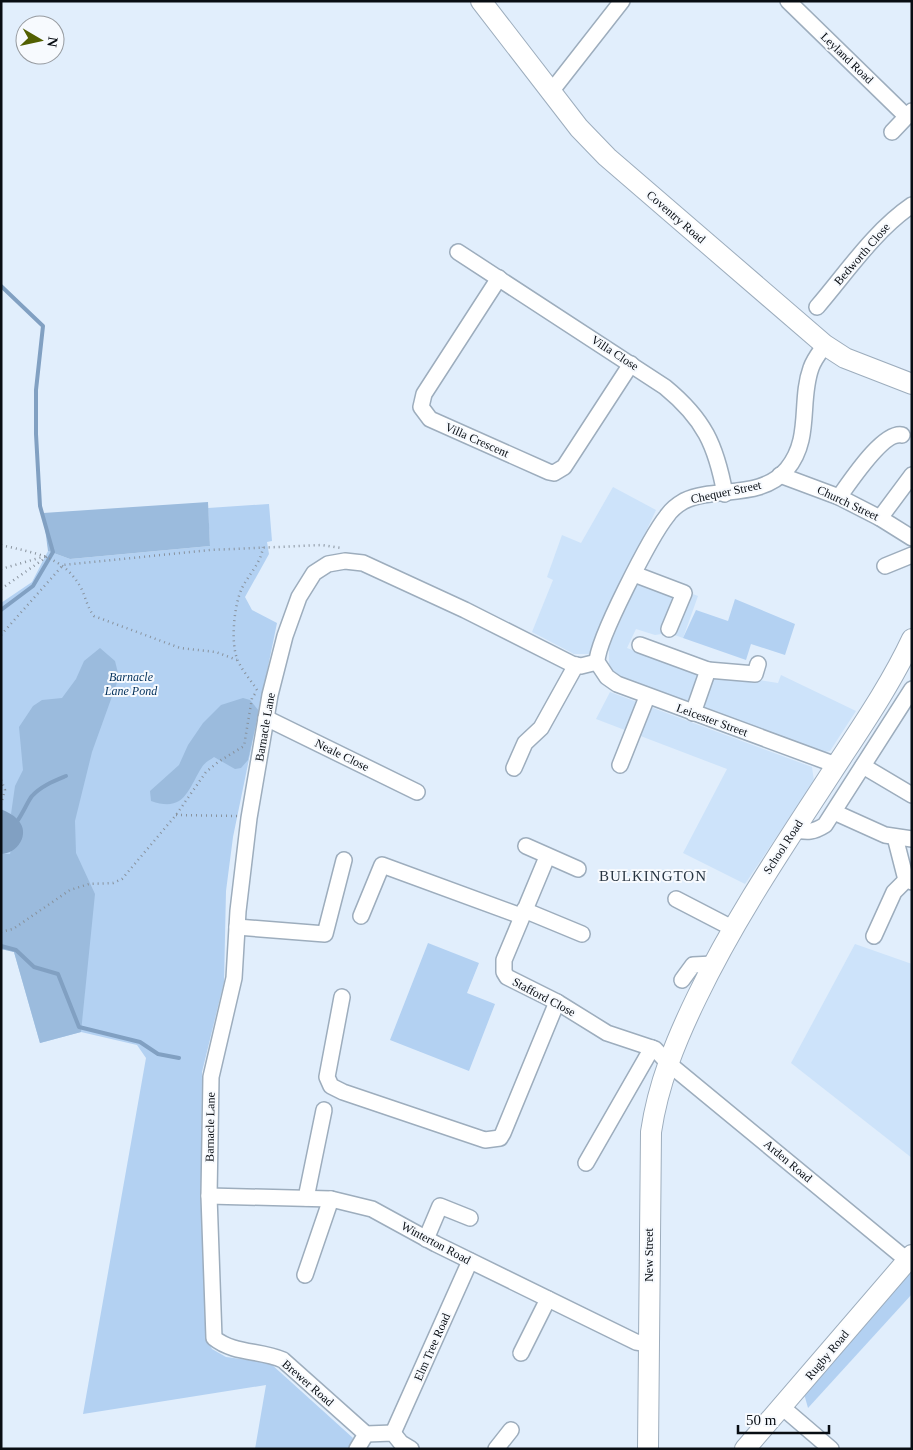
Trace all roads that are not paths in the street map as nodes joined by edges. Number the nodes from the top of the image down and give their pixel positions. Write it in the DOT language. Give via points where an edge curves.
graph roads {
  1 [pos="481,1"];
  2 [pos="622,1"];
  3 [pos="793,3"];
  4 [pos="550,92"];
  5 [pos="909,113"];
  6 [pos="892,132"];
  7 [pos="911,208"];
  8 [pos="458,252"];
  9 [pos="499,278"];
  10 [pos="817,307"];
  11 [pos="825,345"];
  12 [pos="632,364"];
  13 [pos="912,384"];
  14 [pos="892,435"];
  15 [pos="912,474"];
  16 [pos="780,475"];
  17 [pos="725,494"];
  18 [pos="839,497"];
  19 [pos="880,518"];
  20 [pos="912,538"];
  21 [pos="912,555"];
  22 [pos="884,566"];
  23 [pos="636,570"];
  24 [pos="653,572"];
  25 [pos="669,629"];
  26 [pos="640,645"];
  27 [pos="910,650"];
  28 [pos="597,662"];
  29 [pos="758,664"];
  30 [pos="576,665"];
  31 [pos="708,670"];
  32 [pos="912,689"];
  33 [pos="647,697"];
  34 [pos="693,713"];
  35 [pos="266,718"];
  36 [pos="620,765"];
  37 [pos="836,765"];
  38 [pos="863,766"];
  39 [pos="514,768"];
  40 [pos="417,792"];
  41 [pos="912,795"];
  42 [pos="834,812"];
  43 [pos="794,829"];
  44 [pos="895,837"];
  45 [pos="912,839"];
  46 [pos="526,846"];
  47 [pos="547,857"];
  48 [pos="344,860"];
  49 [pos="578,869"];
  50 [pos="910,880"];
  51 [pos="676,899"];
  52 [pos="523,913"];
  53 [pos="361,916"];
  54 [pos="237,927"];
  55 [pos="732,928"];
  56 [pos="582,934"];
  57 [pos="874,936"];
  58 [pos="713,964"];
  59 [pos="682,980"];
  60 [pos="342,996"];
  61 [pos="557,1002"];
  62 [pos="652,1048"];
  63 [pos="668,1062"];
  64 [pos="324,1110"];
  65 [pos="586,1163"];
  66 [pos="209,1196"];
  67 [pos="306,1198"];
  68 [pos="331,1199"];
  69 [pos="470,1218"];
  70 [pos="426,1239"];
  71 [pos="909,1257"];
  72 [pos="470,1261"];
  73 [pos="305,1275"];
  74 [pos="548,1299"];
  75 [pos="649,1344"];
  76 [pos="521,1353"];
  77 [pos="782,1407"];
  78 [pos="512,1430"];
  79 [pos="394,1433"];
  80 [pos="366,1434"];
  81 [pos="357,1449"];
  82 [pos="411,1449"];
  83 [pos="496,1449"];
  84 [pos="648,1449"];
  85 [pos="744,1449"];
  86 [pos="831,1449"];
  1 -- 4 [label="main road, Coventry Road"];
  2 -- 4 [label="street"];
  3 -- 5 [label="street, Leyland Road"];
  4 -- 11 [label="main road, Coventry Road" via="607,157"];
  5 -- 6 [label="street, Leyland Road"];
  7 -- 10 [label="street, Bedworth Close" via="881,232"];
  8 -- 9 [label="street, Villa Close"];
  9 -- 12 [label="street, Villa Close"];
  9 -- 12 [label="street, Villa Crescent" via="424,394 421,407 430,419 554,473 564,467"];
  11 -- 13 [label="main road, Coventry Road" via="852,361"];
  11 -- 16 [label="street, Chequer Street" via="810,369 801,441 791,464"];
  12 -- 17 [label="street, Villa Close" via="676,396 700,421 714,449"];
  14 -- 18 [label="street" via="865,462"];
  15 -- 19 [label="street"];
  16 -- 17 [label="street, Chequer Street" via="752,489"];
  16 -- 18 [label="street, Church Street"];
  17 -- 23 [label="street, Chequer Street" via="691,498 675,507 659,528"];
  18 -- 19 [label="street, Church Street"];
  19 -- 20 [label="street, Church Street"];
  21 -- 22 [label="street"];
  23 -- 24 [label="street"];
  23 -- 25 [label="street" via="684,593"];
  23 -- 28 [label="street, Chequer Street" via="601,642"];
  26 -- 31 [label="street"];
  27 -- 37 [label="main road, School Road"];
  28 -- 30 [label="street"];
  28 -- 33 [label="street, Leicester Street" via="611,681"];
  29 -- 31 [label="street" via="755,674"];
  30 -- 35 [label="street, Barnacle Lane" via="363,563 336,562 320,568 308,579 294,608 264,692"];
  30 -- 39 [label="street" via="540,728 525,743"];
  31 -- 34 [label="street"];
  32 -- 38 [label="street"];
  33 -- 34 [label="street, Leicester Street"];
  33 -- 36 [label="street"];
  34 -- 37 [label="street, Leicester Street"];
  35 -- 40 [label="street, Neale Close"];
  35 -- 54 [label="street, Barnacle Lane" via="249,818"];
  37 -- 43 [label="main road, School Road"];
  38 -- 41 [label="street"];
  38 -- 42 [label="street"];
  42 -- 43 [label="street" via="825,825 815,831"];
  42 -- 44 [label="street" via="870,830"];
  43 -- 55 [label="main road, School Road"];
  44 -- 45 [label="street"];
  44 -- 50 [label="street"];
  46 -- 47 [label="street"];
  47 -- 49 [label="street"];
  47 -- 52 [label="street, Stafford Close"];
  48 -- 54 [label="street" via="325,934"];
  50 -- 57 [label="street" via="894,892"];
  51 -- 55 [label="street"];
  52 -- 53 [label="street" via="382,865"];
  52 -- 56 [label="street"];
  52 -- 61 [label="street, Stafford Close" via="504,960 504,972 512,982"];
  54 -- 66 [label="street, Barnacle Lane" via="234,978 211,1077"];
  55 -- 58 [label="main road, School Road"];
  58 -- 59 [label="street" via="693,965"];
  58 -- 63 [label="main road, School Road"];
  60 -- 61 [label="street" via="327,1077 331,1086 485,1140 500,1138 503,1133"];
  61 -- 62 [label="street, Stafford Close" via="607,1033"];
  62 -- 63 [label="street, Stafford Close"];
  62 -- 65 [label="street"];
  63 -- 71 [label="street, Arden Road"];
  63 -- 75 [label="main road, New Street" via="651,1132"];
  64 -- 67 [label="street"];
  66 -- 67 [label="street, Winterton Road"];
  66 -- 80 [label="street, Brewer Road" via="214,1338 227,1347 283,1360"];
  67 -- 68 [label="street, Winterton Road"];
  68 -- 70 [label="street, Winterton Road" via="372,1209"];
  68 -- 73 [label="street"];
  69 -- 70 [label="street" via="440,1206"];
  70 -- 72 [label="street, Winterton Road"];
  71 -- 77 [label="main road, Rugby Road"];
  72 -- 74 [label="street, Winterton Road"];
  72 -- 79 [label="street, Elm Tree Road"];
  74 -- 75 [label="street, Winterton Road" via="636,1342"];
  74 -- 76 [label="street"];
  75 -- 84 [label="main road, New Street"];
  77 -- 85 [label="main road, Rugby Road"];
  77 -- 86 [label="street"];
  78 -- 83 [label="street"];
  79 -- 80 [label="street"];
  79 -- 82 [label="street"];
  80 -- 81 [label="street"];
}
